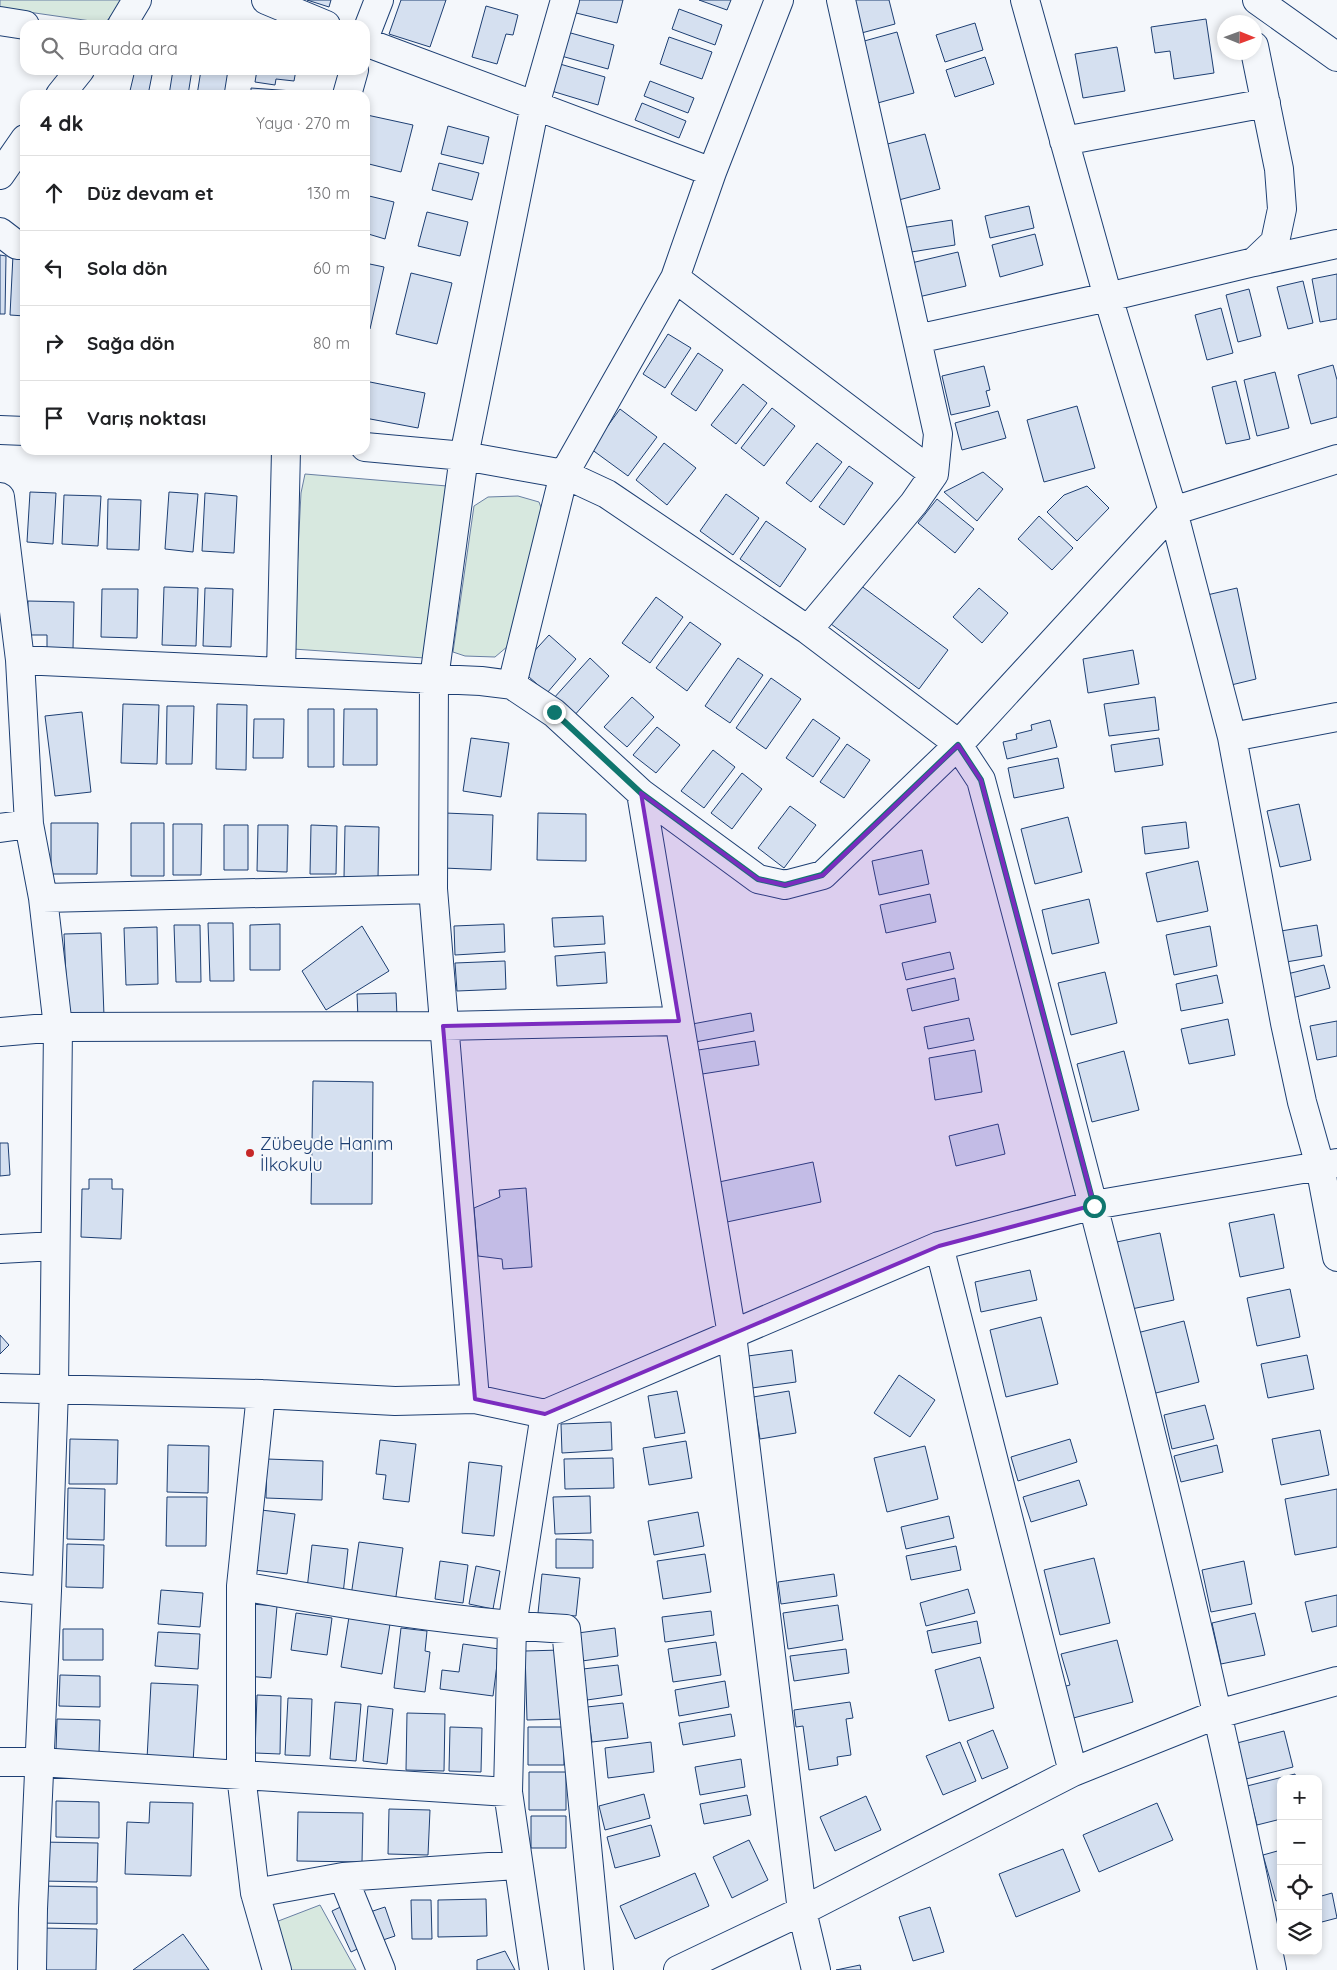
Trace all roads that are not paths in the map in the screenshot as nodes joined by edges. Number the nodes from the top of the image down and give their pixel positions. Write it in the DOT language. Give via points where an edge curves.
graph roads {
  1 [pos="138,0"];
  2 [pos="266,0"];
  3 [pos="379,0"];
  4 [pos="565,0"];
  5 [pos="779,0"];
  6 [pos="841,0"];
  7 [pos="1025,0"];
  8 [pos="1256,0"];
  9 [pos="1252,15"];
  10 [pos="127,20"];
  11 [pos="314,20"];
  12 [pos="0,22"];
  13 [pos="370,23"];
  14 [pos="20,24"];
  15 [pos="370,44"];
  16 [pos="1337,58"];
  17 [pos="1257,60"];
  18 [pos="76,75"];
  19 [pos="353,75"];
  20 [pos="64,90"];
  21 [pos="348,90"];
  22 [pos="1266,103"];
  23 [pos="535,105"];
  24 [pos="1064,141"];
  25 [pos="20,146"];
  26 [pos="712,172"];
  27 [pos="0,175"];
  28 [pos="0,232"];
  29 [pos="1337,244"];
  30 [pos="20,245"];
  31 [pos="1254,262"];
  32 [pos="675,278"];
  33 [pos="1108,297"];
  34 [pos="917,339"];
  35 [pos="0,430"];
  36 [pos="20,431"];
  37 [pos="370,448"];
  38 [pos="286,455"];
  39 [pos="464,456"];
  40 [pos="1337,459"];
  41 [pos="564,474"];
  42 [pos="934,474"];
  43 [pos="0,497"];
  44 [pos="1174,511"];
  45 [pos="808,630"];
  46 [pos="20,660"];
  47 [pos="281,672"];
  48 [pos="434,679"];
  49 [pos="512,685"];
  50 [pos="1337,717"];
  51 [pos="1232,736"];
  52 [pos="958,745"];
  53 [pos="641,793"];
  54 [pos="29,824"];
  55 [pos="0,828"];
  56 [pos="433,889"];
  57 [pos="43,898"];
  58 [pos="679,1021"];
  59 [pos="443,1026"];
  60 [pos="58,1027"];
  61 [pos="0,1032"];
  62 [pos="1328,1165"];
  63 [pos="1094,1206"];
  64 [pos="55,1246"];
  65 [pos="939,1246"];
  66 [pos="0,1249"];
  67 [pos="1337,1257"];
  68 [pos="732,1334"];
  69 [pos="0,1388"];
  70 [pos="54,1389"];
  71 [pos="261,1394"];
  72 [pos="475,1398"];
  73 [pos="545,1414"];
  74 [pos="241,1586"];
  75 [pos="0,1587"];
  76 [pos="47,1591"];
  77 [pos="512,1626"];
  78 [pos="1337,1681"];
  79 [pos="1218,1714"];
  80 [pos="0,1762"];
  81 [pos="39,1762"];
  82 [pos="1073,1772"];
  83 [pos="241,1775"];
  84 [pos="508,1792"];
  85 [pos="518,1865"];
  86 [pos="343,1876"];
  87 [pos="255,1892"];
  88 [pos="802,1911"];
  89 [pos="688,1968"];
  90 [pos="32,1970"];
  91 [pos="277,1970"];
  92 [pos="381,1970"];
  93 [pos="534,1970"];
  94 [pos="599,1970"];
  95 [pos="816,1970"];
  96 [pos="1272,1970"];
  1 -- 10 [label="street"];
  2 -- 11 [label="street"];
  3 -- 13 [label="street"];
  4 -- 23 [label="street"];
  5 -- 26 [label="street"];
  6 -- 34 [label="street"];
  7 -- 24 [label="street"];
  8 -- 9 [label="street"];
  8 -- 16 [label="street"];
  12 -- 14 [label="street"];
  15 -- 23 [label="street"];
  17 -- 22 [label="street"];
  18 -- 20 [label="street"];
  19 -- 21 [label="street"];
  22 -- 24 [label="street"];
  22 -- 31 [label="street" via="1282,209 1275,242"];
  23 -- 26 [label="street"];
  23 -- 39 [label="street"];
  24 -- 33 [label="street"];
  25 -- 27 [label="street"];
  26 -- 32 [label="street"];
  28 -- 30 [label="street"];
  29 -- 31 [label="street"];
  31 -- 33 [label="street"];
  32 -- 41 [label="street"];
  32 -- 42 [label="street"];
  33 -- 34 [label="street"];
  33 -- 44 [label="street"];
  34 -- 42 [label="street" via="938,434"];
  35 -- 36 [label="street"];
  37 -- 39 [label="street"];
  38 -- 47 [label="street"];
  39 -- 41 [label="street"];
  39 -- 48 [label="street"];
  40 -- 44 [label="street"];
  41 -- 45 [label="street" via="607,494"];
  41 -- 49 [label="street"];
  42 -- 45 [label="street" via="914,503"];
  43 -- 46 [label="street"];
  44 -- 51 [label="street"];
  44 -- 52 [label="street"];
  45 -- 52 [label="street"];
  46 -- 47 [label="street"];
  46 -- 54 [label="street"];
  47 -- 48 [label="street"];
  48 -- 49 [label="street"];
  48 -- 56 [label="street"];
  49 -- 53 [label="street" via="554,712"];
  50 -- 51 [label="street"];
  51 -- 62 [label="street" via="1302,1102"];
  52 -- 53 [label="street" via="822,875 785,885 758,879"];
  52 -- 63 [label="street" via="981,780"];
  53 -- 58 [label="street"];
  54 -- 55 [label="street"];
  54 -- 57 [label="street"];
  56 -- 57 [label="street"];
  56 -- 59 [label="street"];
  57 -- 60 [label="street"];
  58 -- 59 [label="street"];
  58 -- 68 [label="street"];
  59 -- 60 [label="street"];
  59 -- 72 [label="street"];
  60 -- 61 [label="street"];
  60 -- 64 [label="street"];
  62 -- 63 [label="street"];
  62 -- 67 [label="street"];
  63 -- 65 [label="street"];
  63 -- 79 [label="street"];
  64 -- 66 [label="street"];
  64 -- 70 [label="street"];
  65 -- 68 [label="street"];
  65 -- 82 [label="street"];
  68 -- 73 [label="street"];
  68 -- 88 [label="street"];
  69 -- 70 [label="street"];
  70 -- 71 [label="street"];
  70 -- 76 [label="street"];
  71 -- 72 [label="street" via="395,1401"];
  71 -- 74 [label="street"];
  72 -- 73 [label="street"];
  73 -- 77 [label="street"];
  74 -- 77 [label="street" via="362,1608"];
  74 -- 83 [label="street"];
  75 -- 76 [label="street"];
  76 -- 81 [label="street"];
  77 -- 84 [label="street"];
  77 -- 94 [label="street" via="566,1629"];
  78 -- 79 [label="street"];
  79 -- 82 [label="street"];
  79 -- 96 [label="street"];
  80 -- 81 [label="street"];
  81 -- 83 [label="street"];
  81 -- 90 [label="street"];
  82 -- 88 [label="street"];
  83 -- 84 [label="street"];
  83 -- 87 [label="street"];
  84 -- 85 [label="street"];
  85 -- 86 [label="street"];
  85 -- 93 [label="street"];
  86 -- 87 [label="street"];
  86 -- 92 [label="street"];
  87 -- 91 [label="street"];
  88 -- 89 [label="street"];
  88 -- 95 [label="street"];
}
